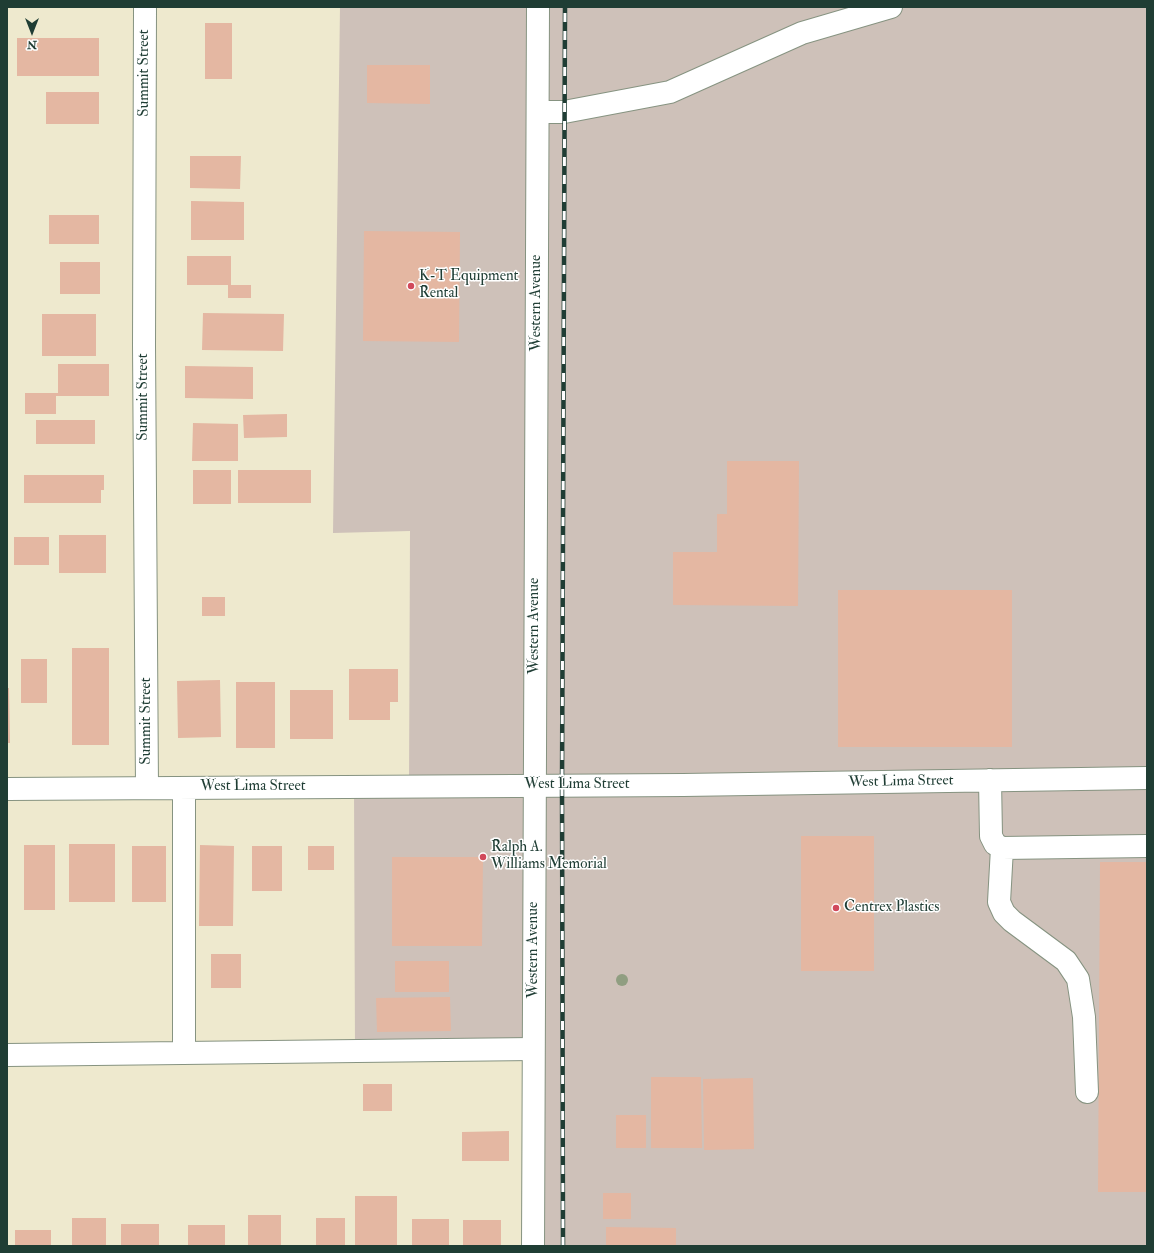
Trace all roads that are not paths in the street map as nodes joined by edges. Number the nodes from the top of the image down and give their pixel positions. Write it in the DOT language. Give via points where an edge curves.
graph roads {
  1 [pos="145,7"];
  2 [pos="538,7"];
  3 [pos="891,7"];
  4 [pos="538,112"];
  5 [pos="1147,778"];
  6 [pos="990,780"];
  7 [pos="535,785"];
  8 [pos="147,788"];
  9 [pos="184,788"];
  10 [pos="7,789"];
  11 [pos="1147,846"];
  12 [pos="1002,848"];
  13 [pos="533,1049"];
  14 [pos="184,1053"];
  15 [pos="7,1055"];
  16 [pos="1087,1092"];
  17 [pos="533,1246"];
  1 -- 8 [label="street, Summit Street"];
  2 -- 4 [label="street, Western Avenue"];
  3 -- 4 [label="street" via="802,33 670,92 564,112"];
  4 -- 7 [label="street, Western Avenue"];
  5 -- 6 [label="street, West Lima Street"];
  6 -- 7 [label="street, West Lima Street"];
  6 -- 12 [label="street" via="991,836 995,844"];
  7 -- 9 [label="street, West Lima Street"];
  7 -- 13 [label="street, Western Avenue"];
  8 -- 9 [label="street, West Lima Street"];
  8 -- 10 [label="street, West Lima Street"];
  9 -- 14 [label="street"];
  11 -- 12 [label="street"];
  12 -- 16 [label="street" via="999,902 1004,913 1066,961 1078,979 1084,1017"];
  13 -- 14 [label="street"];
  13 -- 17 [label="street, Western Avenue"];
  14 -- 15 [label="street"];
}
